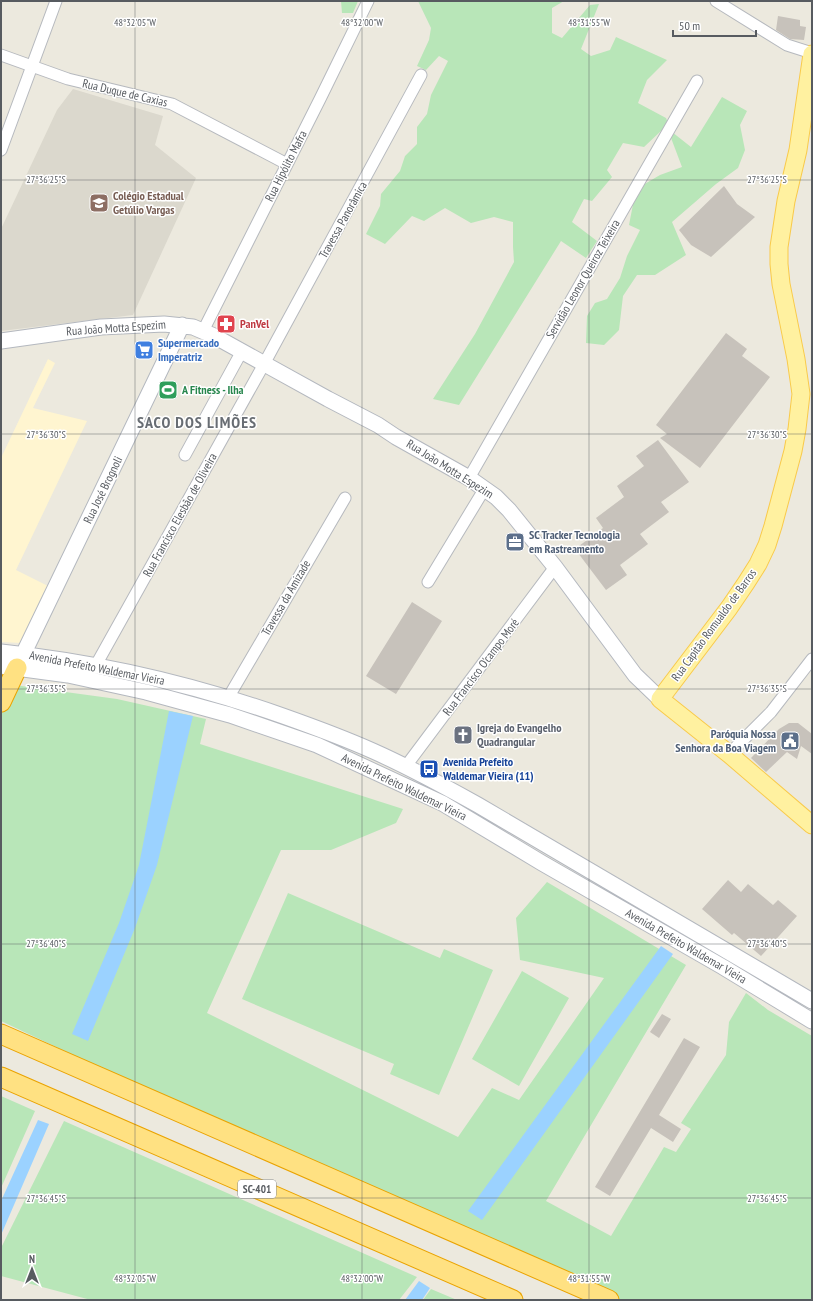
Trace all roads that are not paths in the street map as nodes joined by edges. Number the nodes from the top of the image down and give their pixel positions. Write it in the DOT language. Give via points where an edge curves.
graph roads {
  1 [pos="56,1"];
  2 [pos="368,1"];
  3 [pos="716,1"];
  4 [pos="812,54"];
  5 [pos="1,55"];
  6 [pos="32,66"];
  7 [pos="421,75"];
  8 [pos="697,81"];
  9 [pos="1,150"];
  10 [pos="287,164"];
  11 [pos="182,325"];
  12 [pos="203,331"];
  13 [pos="1,341"];
  14 [pos="242,352"];
  15 [pos="264,364"];
  16 [pos="185,455"];
  17 [pos="468,478"];
  18 [pos="485,488"];
  19 [pos="345,498"];
  20 [pos="555,567"];
  21 [pos="428,582"];
  22 [pos="1,652"];
  23 [pos="812,659"];
  24 [pos="14,663"];
  25 [pos="96,666"];
  26 [pos="228,698"];
  27 [pos="660,699"];
  28 [pos="1,702"];
  29 [pos="347,740"];
  30 [pos="729,754"];
  31 [pos="340,755"];
  32 [pos="406,766"];
  33 [pos="812,825"];
  34 [pos="731,953"];
  35 [pos="723,967"];
  36 [pos="812,1001"];
  37 [pos="812,1021"];
  38 [pos="1,1034"];
  39 [pos="1,1077"];
  40 [pos="513,1300"];
  41 [pos="609,1300"];
  1 -- 6 [label="street"];
  2 -- 10 [label="street, Rua Hipólito Mafra"];
  3 -- 4 [label="street" via="787,45"];
  4 -- 27 [label="main road, Rua Capitão Romualdo de Barros" via="798,150 779,247 781,284 801,394 793,451 773,526 758,564 729,608"];
  5 -- 6 [label="street, Rua Duque de Caxias"];
  6 -- 9 [label="street"];
  6 -- 10 [label="street, Rua Duque de Caxias" via="92,86 172,104"];
  7 -- 15 [label="street, Travessa Panorâmica"];
  8 -- 17 [label="street, Servidão Leonor Queiroz Teixeira"];
  10 -- 12 [label="street, Rua Hipólito Mafra"];
  11 -- 12 [label="main road, Rua João Motta Espezim"];
  11 -- 13 [label="main road, Rua João Motta Espezim" via="101,327"];
  11 -- 24 [label="main road, Rua José Brognoli"];
  12 -- 14 [label="main road, Rua João Motta Espezim"];
  14 -- 15 [label="main road, Rua João Motta Espezim"];
  14 -- 16 [label="street"];
  15 -- 17 [label="main road, Rua João Motta Espezim" via="378,425"];
  15 -- 25 [label="street, Rua Francisco Elesbão de Oliveira"];
  17 -- 18 [label="main road, Rua João Motta Espezim"];
  18 -- 20 [label="main road, Rua João Motta Espezim" via="509,510"];
  18 -- 21 [label="street"];
  19 -- 26 [label="street, Travessa da Amizade"];
  20 -- 27 [label="main road, Rua João Motta Espezim" via="635,675"];
  20 -- 32 [label="street, Rua Francisco O'campo Moré"];
  22 -- 24 [label="main road, Avenida Prefeito Waldemar Vieira"];
  23 -- 30 [label="street" via="771,712"];
  24 -- 25 [label="main road, Avenida Prefeito Waldemar Vieira"];
  24 -- 28 [label="highway"];
  24 -- 31 [label="main road, Avenida Prefeito Waldemar Vieira" via="146,692 245,720"];
  25 -- 26 [label="main road, Avenida Prefeito Waldemar Vieira"];
  26 -- 29 [label="main road, Avenida Prefeito Waldemar Vieira"];
  27 -- 30 [label="main road, Rua João Motta Espezim"];
  29 -- 31 [label="main road"];
  29 -- 32 [label="main road, Avenida Prefeito Waldemar Vieira"];
  30 -- 33 [label="main road, Rua João Motta Espezim"];
  31 -- 35 [label="main road, Avenida Prefeito Waldemar Vieira" via="442,803"];
  32 -- 34 [label="main road, Avenida Prefeito Waldemar Vieira" via="478,805"];
  34 -- 35 [label="main road"];
  34 -- 36 [label="main road, Avenida Prefeito Waldemar Vieira"];
  35 -- 37 [label="main road, Avenida Prefeito Waldemar Vieira"];
  38 -- 41 [label="highway"];
  39 -- 40 [label="highway, SC-401"];
}
